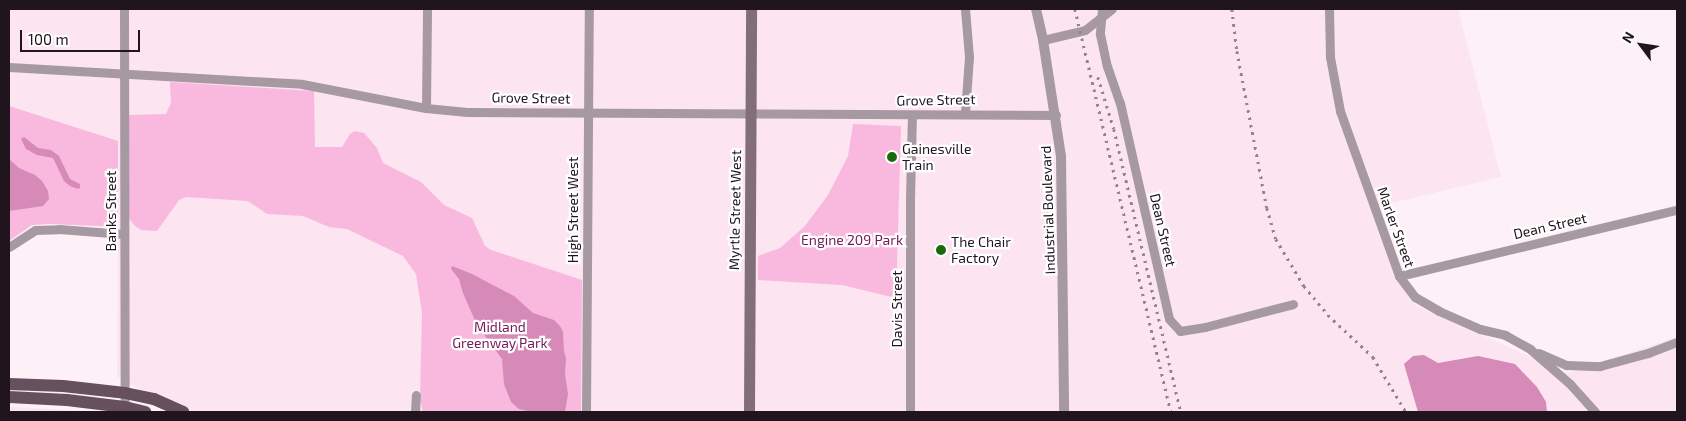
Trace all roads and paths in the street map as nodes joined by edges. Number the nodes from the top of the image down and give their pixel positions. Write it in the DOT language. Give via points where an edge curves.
graph roads {
  1 [pos="124,9"];
  2 [pos="427,9"];
  3 [pos="589,9"];
  4 [pos="751,9"];
  5 [pos="965,9"];
  6 [pos="1036,9"];
  7 [pos="1102,9"];
  8 [pos="1112,9"];
  9 [pos="1329,9"];
  10 [pos="1101,18"];
  11 [pos="1043,40"];
  12 [pos="9,67"];
  13 [pos="123,74"];
  14 [pos="426,108"];
  15 [pos="587,113"];
  16 [pos="965,113"];
  17 [pos="751,114"];
  18 [pos="912,115"];
  19 [pos="1056,115"];
  20 [pos="1677,210"];
  21 [pos="124,234"];
  22 [pos="9,247"];
  23 [pos="1399,276"];
  24 [pos="1293,304"];
  25 [pos="1677,342"];
  26 [pos="1530,349"];
  27 [pos="9,384"];
  28 [pos="125,393"];
  29 [pos="416,395"];
  30 [pos="9,397"];
  31 [pos="125,409"];
  32 [pos="145,412"];
  33 [pos="183,412"];
  34 [pos="415,412"];
  35 [pos="586,412"];
  36 [pos="749,412"];
  37 [pos="910,412"];
  38 [pos="1064,412"];
  39 [pos="1595,412"];
  1 -- 13 [label="street, Banks Street"];
  2 -- 14 [label="street"];
  3 -- 15 [label="street, High Street West"];
  4 -- 17 [label="main road, Myrtle Street West"];
  5 -- 16 [label="street" via="969,57"];
  6 -- 11 [label="street, Industrial Boulevard"];
  7 -- 10 [label="street"];
  8 -- 10 [label="street"];
  9 -- 23 [label="street, Marler Street" via="1330,57 1340,111"];
  10 -- 11 [label="street" via="1085,30"];
  10 -- 24 [label="street, Dean Street" via="1100,34 1107,66 1120,103 1169,319 1180,331 1205,328"];
  11 -- 19 [label="street, Industrial Boulevard"];
  12 -- 13 [label="street, Grove Street"];
  13 -- 14 [label="street, Grove Street" via="302,84"];
  13 -- 21 [label="street, Banks Street"];
  14 -- 15 [label="street, Grove Street" via="467,112"];
  15 -- 17 [label="street, Grove Street"];
  15 -- 35 [label="street, High Street West"];
  16 -- 18 [label="street, Grove Street"];
  16 -- 19 [label="street, Grove Street"];
  17 -- 18 [label="street, Grove Street"];
  17 -- 36 [label="main road, Myrtle Street West"];
  18 -- 37 [label="street, Davis Street"];
  19 -- 38 [label="street, Industrial Boulevard" via="1063,209"];
  20 -- 23 [label="street, Dean Street"];
  21 -- 22 [label="street" via="35,230"];
  21 -- 28 [label="street, Banks Street"];
  23 -- 26 [label="street, Marler Street" via="1414,297 1439,311 1480,330 1505,335"];
  25 -- 26 [label="street" via="1600,366 1566,365"];
  26 -- 39 [label="street, Marler Street" via="1570,384"];
  27 -- 28 [label="main road"];
  28 -- 31 [label="street, Banks Street"];
  28 -- 33 [label="main road"];
  29 -- 34 [label="street"];
  30 -- 31 [label="main road" via="68,400"];
  31 -- 32 [label="main road"];
}
